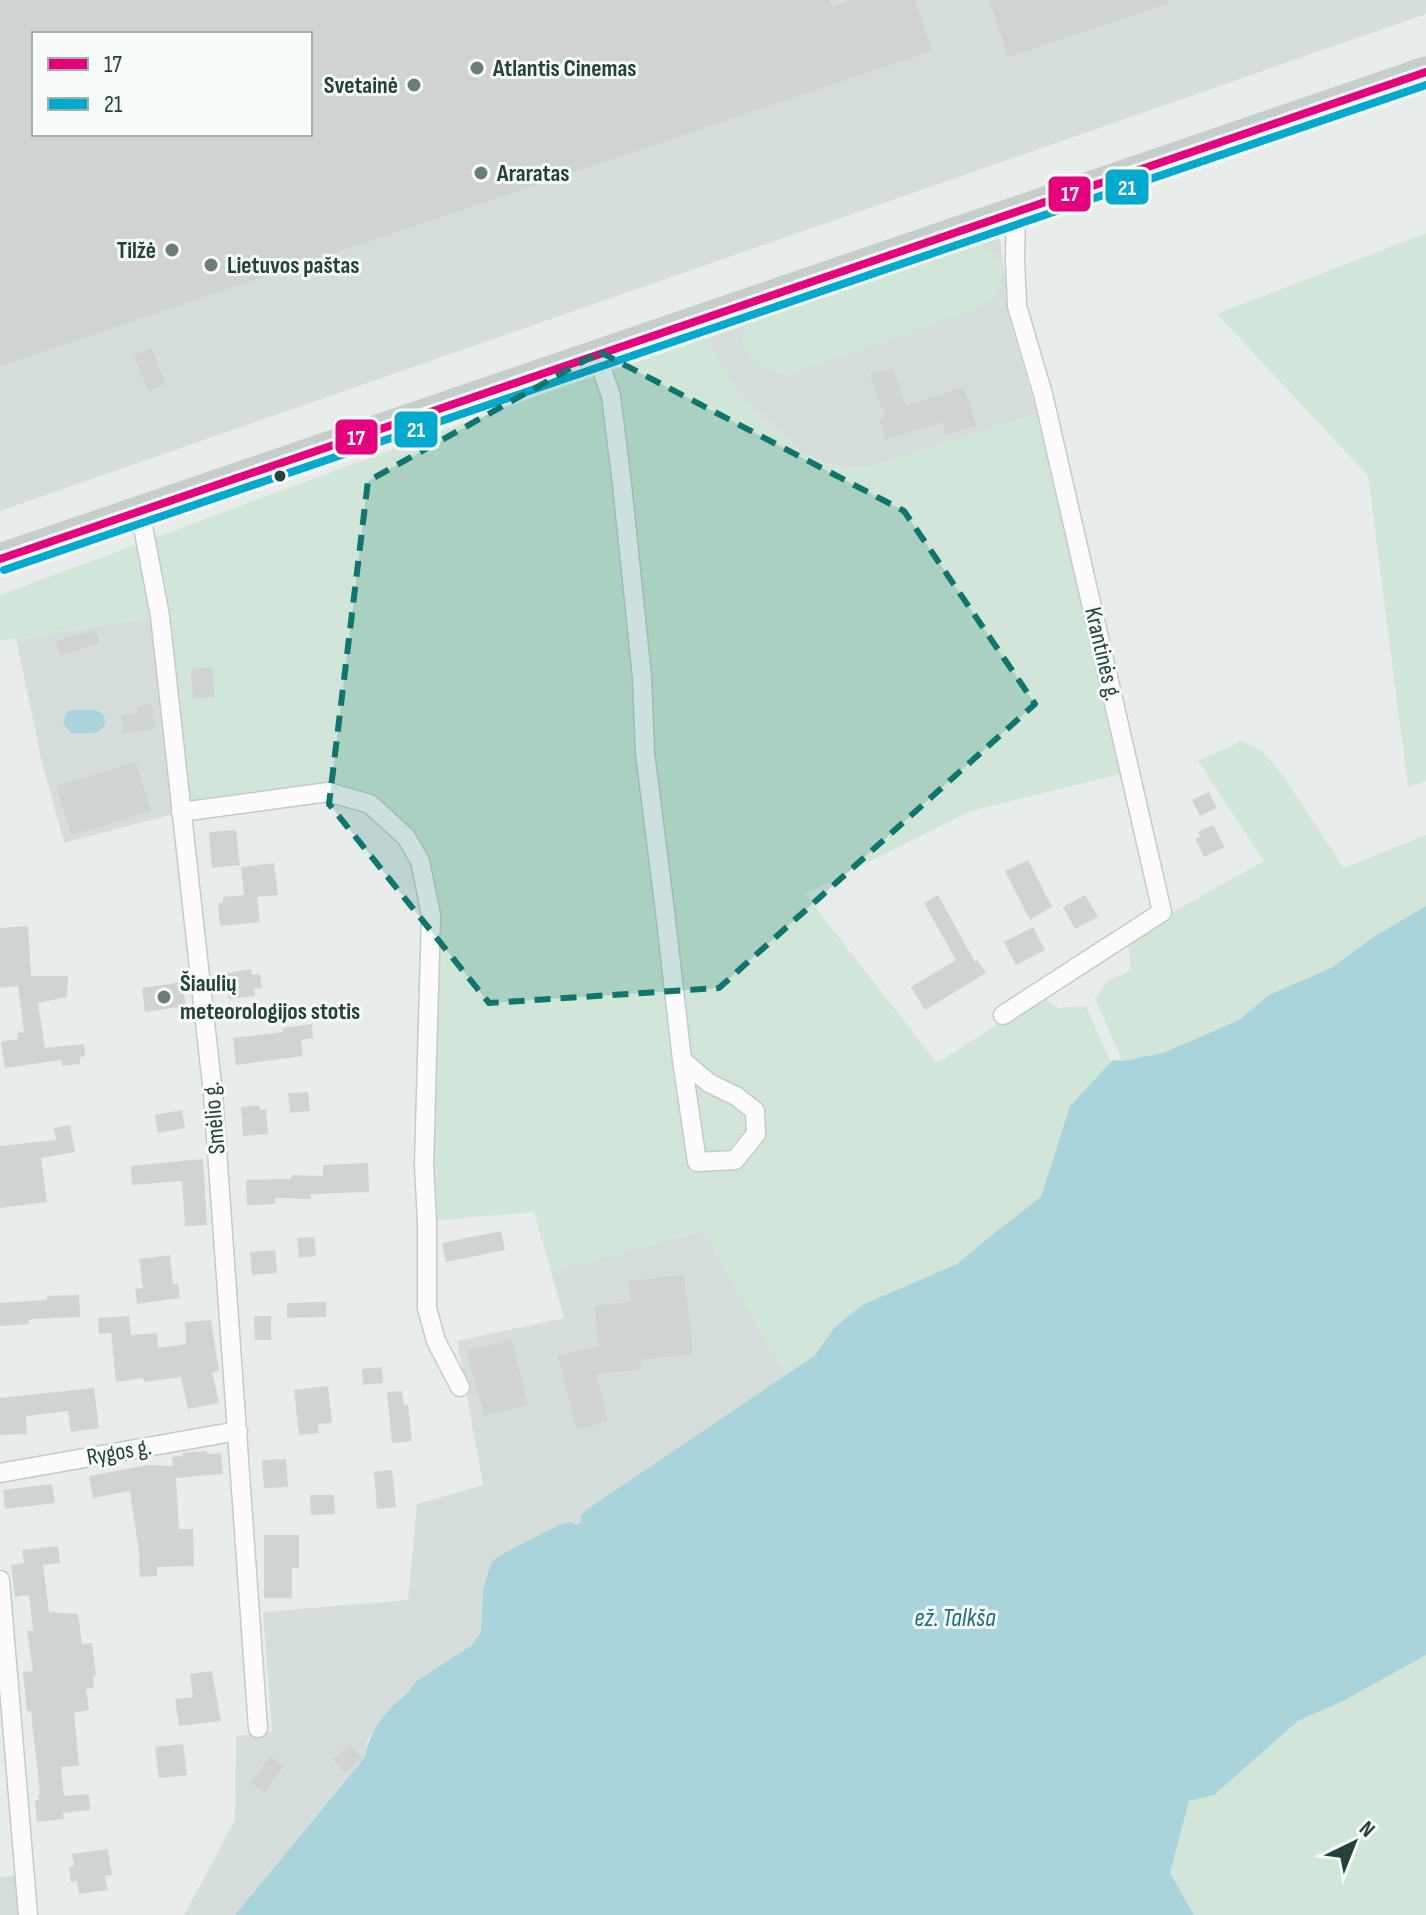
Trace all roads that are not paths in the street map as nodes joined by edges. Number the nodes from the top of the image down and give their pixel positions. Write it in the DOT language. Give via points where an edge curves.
graph roads {
  1 [pos="1426,72"];
  2 [pos="1016,211"];
  3 [pos="597,355"];
  4 [pos="140,511"];
  5 [pos="0,559"];
  6 [pos="181,812"];
  7 [pos="1003,1015"];
  8 [pos="682,1060"];
  9 [pos="460,1387"];
  10 [pos="238,1431"];
  11 [pos="0,1473"];
  12 [pos="0,1580"];
  13 [pos="258,1728"];
  14 [pos="28,1915"];
  1 -- 2 [label="highway"];
  2 -- 3 [label="highway"];
  2 -- 7 [label="street, Krantinės g." via="1017,306 1043,394 1162,912"];
  3 -- 4 [label="highway"];
  3 -- 8 [label="street" via="611,396 622,484 645,753"];
  4 -- 5 [label="highway"];
  4 -- 6 [label="street, Smėlio g." via="160,616"];
  6 -- 9 [label="street" via="328,792 370,804 406,837 420,861 431,915 424,1165 427,1308 436,1341"];
  6 -- 10 [label="street, Smėlio g." via="213,1094"];
  8 -- 8 [label="street" via="697,1162 735,1160 756,1134 755,1111"];
  10 -- 11 [label="street, Rygos g."];
  10 -- 13 [label="street, Smėlio g."];
  12 -- 14 [label="street"];
}
